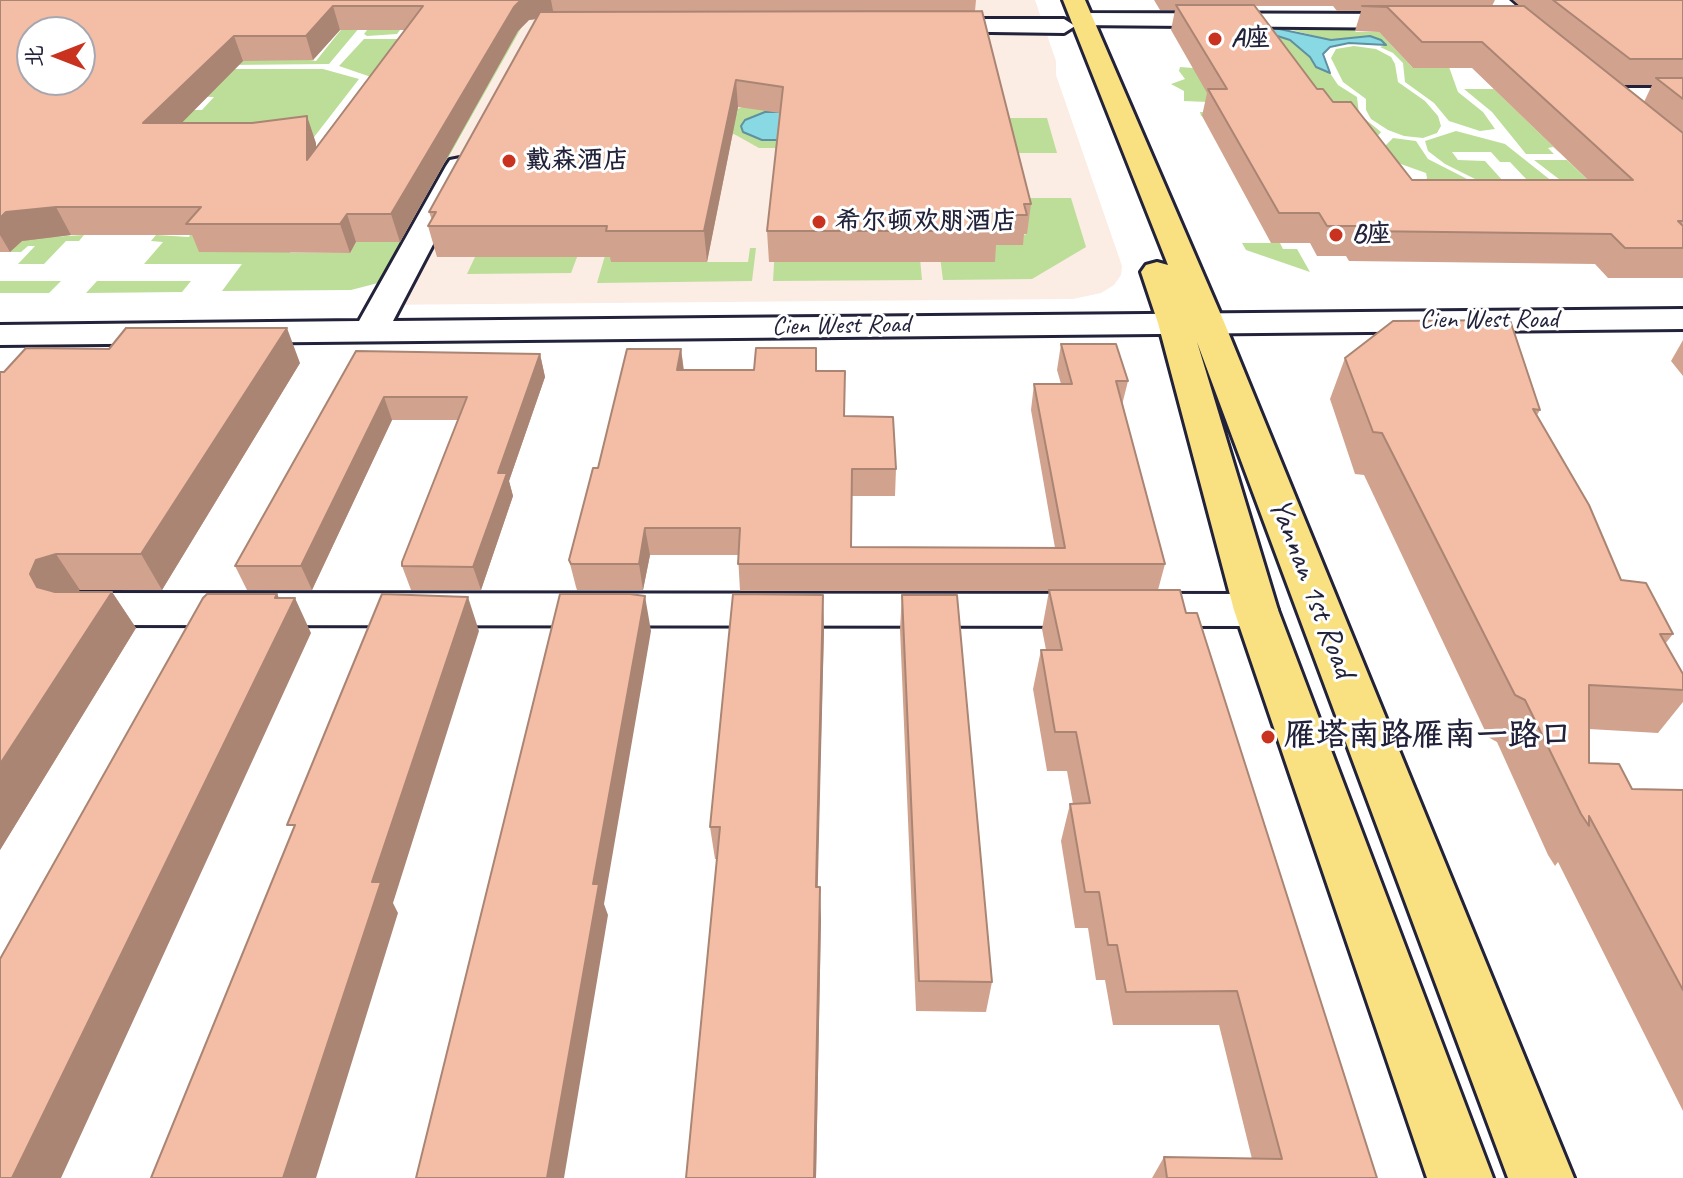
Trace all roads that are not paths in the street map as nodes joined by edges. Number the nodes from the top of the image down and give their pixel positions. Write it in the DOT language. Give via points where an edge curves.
graph roads {
  1 [pos="1493,10"];
  2 [pos="1068,12"];
  3 [pos="1441,21"];
  4 [pos="910,26"];
  5 [pos="1566,58"];
  6 [pos="1588,76"];
  7 [pos="1610,95"];
  8 [pos="1683,95"];
  9 [pos="1643,122"];
  10 [pos="472,144"];
  11 [pos="1683,319"];
  12 [pos="1191,322"];
  13 [pos="371,331"];
  14 [pos="0,335"];
  15 [pos="80,609"];
  16 [pos="1256,610"];
  17 [pos="1460,1178"];
  18 [pos="1541,1178"];
  1 -- 5 [label="street" via="1521,21"];
  2 -- 3 [label="street"];
  2 -- 4 [label="street"];
  2 -- 12 [label="main road, Yannan 1st Road"];
  6 -- 7 [label="street"];
  7 -- 8 [label="street"];
  7 -- 9 [label="street"];
  10 -- 13 [label="street"];
  11 -- 12 [label="street, Cien West Road"];
  12 -- 13 [label="street, Cien West Road"];
  12 -- 16 [label="main road, Yannan 1st Road"];
  12 -- 18 [label="main road, Yannan 1st Road"];
  13 -- 14 [label="street, Cien West Road"];
  15 -- 16 [label="street"];
  16 -- 17 [label="main road, Yannan 1st Road"];
}
